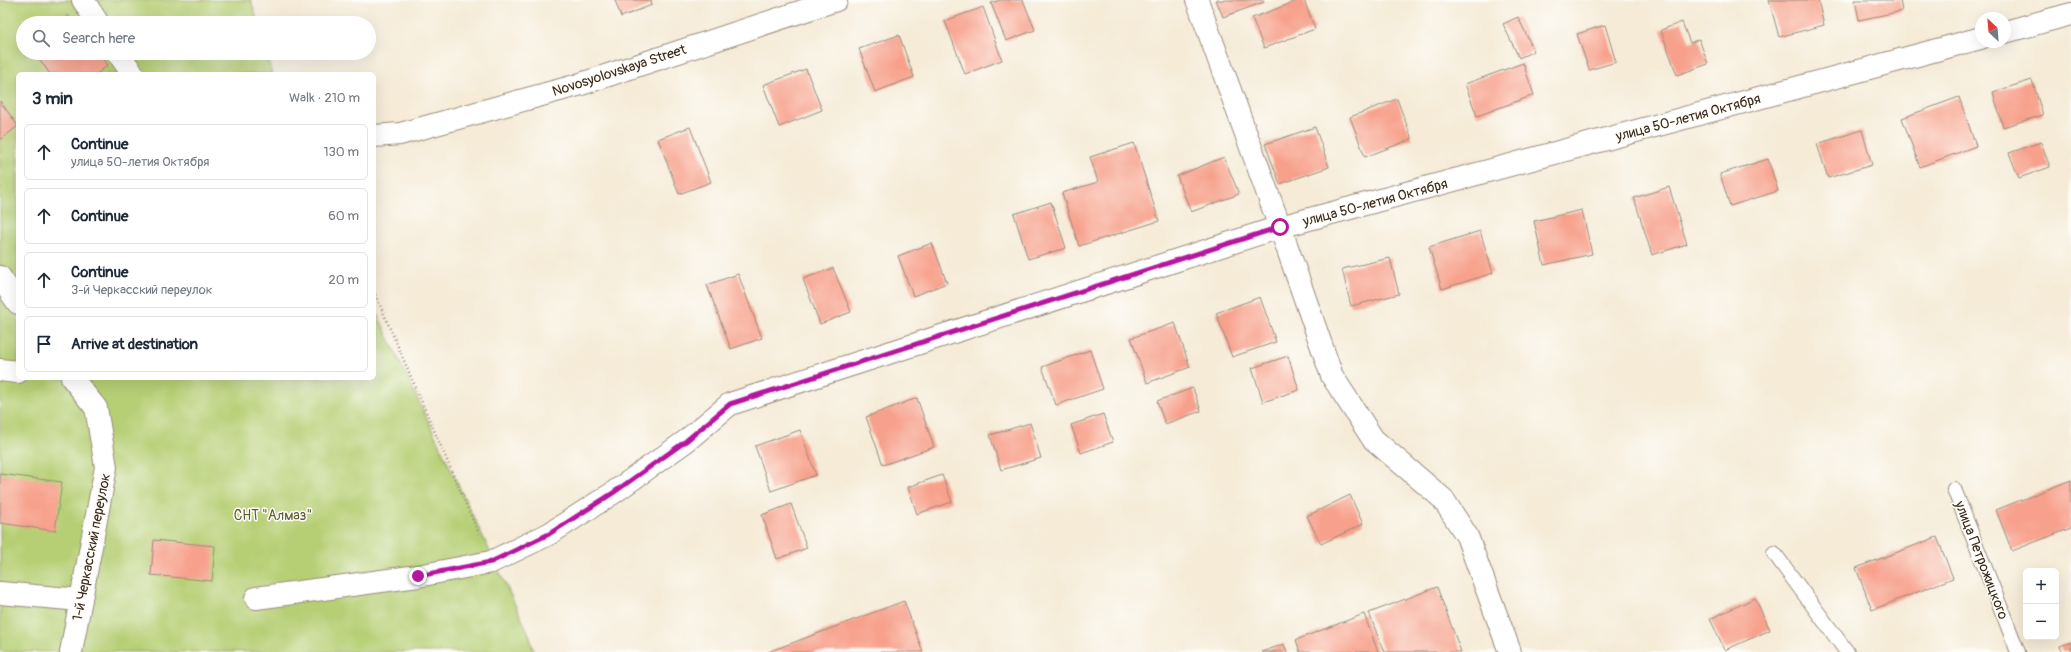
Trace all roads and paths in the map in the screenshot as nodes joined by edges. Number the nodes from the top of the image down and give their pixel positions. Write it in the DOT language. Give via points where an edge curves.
graph roads {
  1 [pos="83,0"];
  2 [pos="836,0"];
  3 [pos="1196,0"];
  4 [pos="2071,14"];
  5 [pos="93,16"];
  6 [pos="2011,30"];
  7 [pos="1975,40"];
  8 [pos="123,60"];
  9 [pos="132,72"];
  10 [pos="376,136"];
  11 [pos="1280,227"];
  12 [pos="0,277"];
  13 [pos="376,296"];
  14 [pos="16,300"];
  15 [pos="0,370"];
  16 [pos="16,372"];
  17 [pos="74,380"];
  18 [pos="1954,489"];
  19 [pos="1774,552"];
  20 [pos="491,562"];
  21 [pos="0,593"];
  22 [pos="256,598"];
  23 [pos="81,600"];
  24 [pos="71,652"];
  25 [pos="1510,652"];
  26 [pos="1847,652"];
  27 [pos="2018,652"];
  1 -- 5 [label="street"];
  2 -- 10 [label="street, Novosyolovskaya Street" via="578,85 400,134"];
  3 -- 11 [label="street"];
  4 -- 6 [label="street"];
  7 -- 11 [label="street, улица 50-летия Октября"];
  8 -- 9 [label="street"];
  11 -- 20 [label="street, улица 50-летия Октября" via="730,404 686,441 613,493 549,534"];
  11 -- 25 [label="street" via="1332,376 1373,439 1443,499 1467,536"];
  12 -- 14 [label="street"];
  13 -- 20 [label="path"];
  15 -- 16 [label="street"];
  17 -- 23 [label="street, 1-й Черкасский переулок" via="96,408 106,467"];
  18 -- 27 [label="lane, улица Петрожицкого"];
  19 -- 26 [label="lane"];
  20 -- 22 [label="street" via="418,576"];
  21 -- 23 [label="street"];
  23 -- 24 [label="street, 1-й Черкасский переулок"];
}
